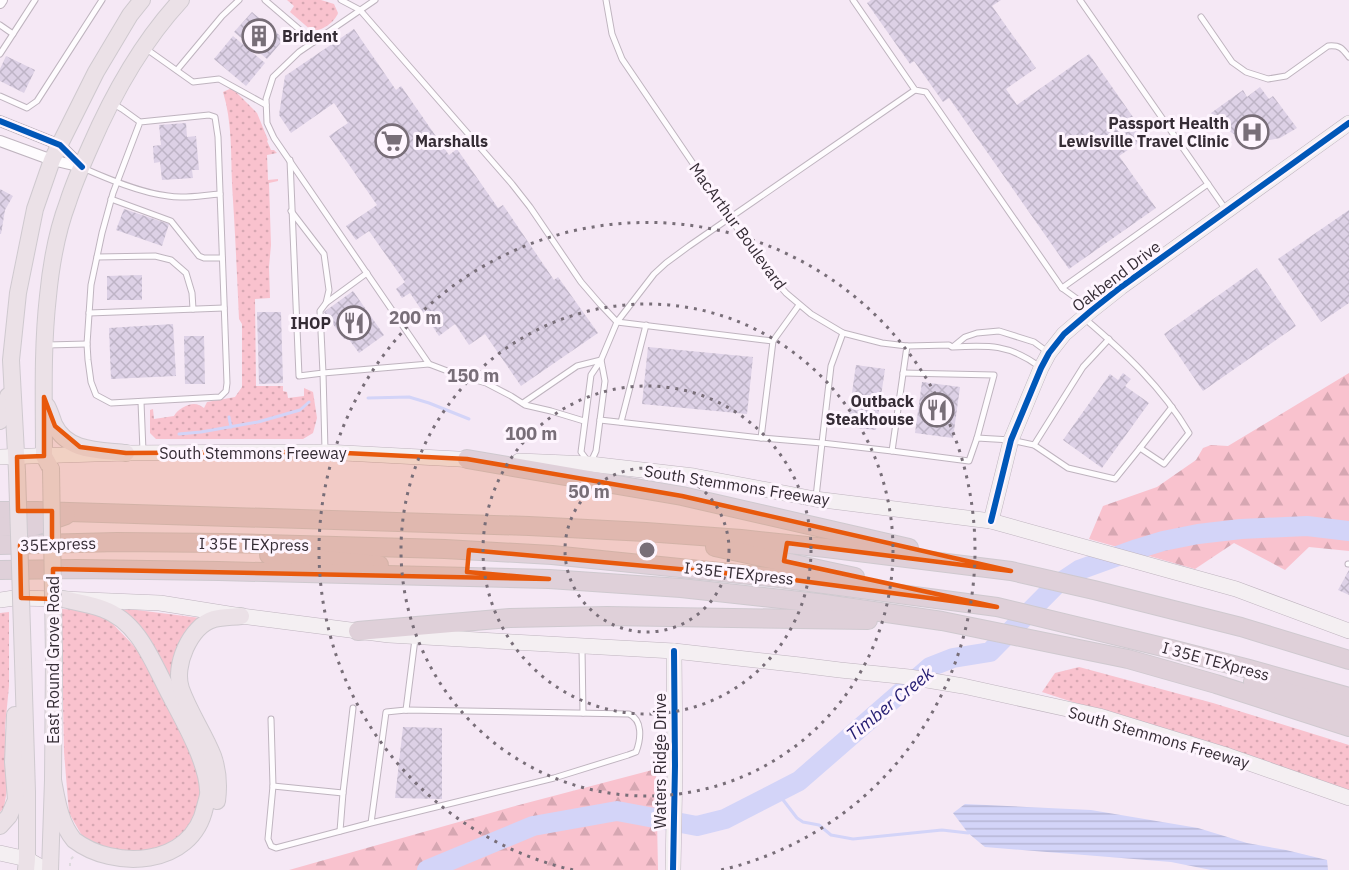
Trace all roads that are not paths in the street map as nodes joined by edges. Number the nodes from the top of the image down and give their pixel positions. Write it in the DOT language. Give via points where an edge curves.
graph roads {
  1 [pos="35,0"];
  2 [pos="102,0"];
  3 [pos="142,0"];
  4 [pos="181,0"];
  5 [pos="239,0"];
  6 [pos="266,0"];
  7 [pos="341,0"];
  8 [pos="375,0"];
  9 [pos="606,0"];
  10 [pos="853,0"];
  11 [pos="1080,0"];
  12 [pos="360,10"];
  13 [pos="1201,17"];
  14 [pos="0,25"];
  15 [pos="13,34"];
  16 [pos="314,42"];
  17 [pos="144,47"];
  18 [pos="0,54"];
  19 [pos="1349,57"];
  20 [pos="177,70"];
  21 [pos="915,90"];
  22 [pos="0,96"];
  23 [pos="110,102"];
  24 [pos="266,105"];
  25 [pos="0,121"];
  26 [pos="140,122"];
  27 [pos="1349,123"];
  28 [pos="0,141"];
  29 [pos="60,145"];
  30 [pos="52,160"];
  31 [pos="290,160"];
  32 [pos="82,167"];
  33 [pos="117,182"];
  34 [pos="1208,184"];
  35 [pos="220,194"];
  36 [pos="111,199"];
  37 [pos="291,211"];
  38 [pos="1227,211"];
  39 [pos="730,218"];
  40 [pos="97,257"];
  41 [pos="222,258"];
  42 [pos="367,273"];
  43 [pos="1062,288"];
  44 [pos="326,303"];
  45 [pos="799,305"];
  46 [pos="224,308"];
  47 [pos="194,309"];
  48 [pos="89,313"];
  49 [pos="1088,313"];
  50 [pos="617,322"];
  51 [pos="646,325"];
  52 [pos="843,333"];
  53 [pos="1109,339"];
  54 [pos="772,341"];
  55 [pos="87,344"];
  56 [pos="44,345"];
  57 [pos="907,346"];
  58 [pos="952,347"];
  59 [pos="1048,353"];
  60 [pos="11,360"];
  61 [pos="601,360"];
  62 [pos="429,364"];
  63 [pos="1041,368"];
  64 [pos="323,373"];
  65 [pos="903,373"];
  66 [pos="44,397"];
  67 [pos="141,402"];
  68 [pos="523,403"];
  69 [pos="1172,407"];
  70 [pos="600,420"];
  71 [pos="0,421"];
  72 [pos="584,421"];
  73 [pos="621,422"];
  74 [pos="761,438"];
  75 [pos="977,438"];
  76 [pos="1011,440"];
  77 [pos="822,443"];
  78 [pos="1034,445"];
  79 [pos="1140,448"];
  80 [pos="892,451"];
  81 [pos="325,452"];
  82 [pos="126,453"];
  83 [pos="143,453"];
  84 [pos="466,459"];
  85 [pos="11,462"];
  86 [pos="48,462"];
  87 [pos="590,464"];
  88 [pos="815,498"];
  89 [pos="0,511"];
  90 [pos="73,512"];
  91 [pos="991,521"];
  92 [pos="0,527"];
  93 [pos="646,532"];
  94 [pos="117,542"];
  95 [pos="0,545"];
  96 [pos="0,570"];
  97 [pos="1011,571"];
  98 [pos="549,579"];
  99 [pos="63,598"];
  100 [pos="0,600"];
  101 [pos="997,607"];
  102 [pos="242,616"];
  103 [pos="942,621"];
  104 [pos="358,631"];
  105 [pos="1349,631"];
  106 [pos="415,638"];
  107 [pos="582,646"];
  108 [pos="674,651"];
  109 [pos="1128,659"];
  110 [pos="1349,660"];
  111 [pos="24,696"];
  112 [pos="1349,697"];
  113 [pos="353,708"];
  114 [pos="406,710"];
  115 [pos="1349,711"];
  116 [pos="583,713"];
  117 [pos="271,719"];
  118 [pos="1349,727"];
  119 [pos="53,780"];
  120 [pos="273,786"];
  121 [pos="343,794"];
  122 [pos="1349,798"];
  123 [pos="371,823"];
  124 [pos="0,826"];
  125 [pos="340,831"];
  126 [pos="0,853"];
  127 [pos="26,864"];
  128 [pos="48,870"];
  129 [pos="168,870"];
  130 [pos="673,870"];
  1 -- 15 [label="lane"];
  2 -- 22 [label="lane" via="37,101 27,108"];
  3 -- 29 [label="main road, East Round Grove Road" via="96,72"];
  4 -- 17 [label="main road, East Round Grove Road"];
  5 -- 20 [label="lane"];
  6 -- 16 [label="lane"];
  7 -- 12 [label="lane"];
  8 -- 12 [label="lane"];
  9 -- 39 [label="lane, MacArthur Boulevard" via="612,34 622,59"];
  10 -- 21 [label="lane"];
  11 -- 34 [label="lane"];
  12 -- 16 [label="lane"];
  12 -- 50 [label="lane" via="512,184 581,282"];
  13 -- 19 [label="lane" via="1232,62 1246,72 1268,79 1286,76 1328,46 1336,45"];
  14 -- 15 [label="lane"];
  15 -- 18 [label="lane"];
  16 -- 24 [label="lane" via="273,77"];
  17 -- 20 [label="lane"];
  17 -- 23 [label="main road, East Round Grove Road"];
  20 -- 24 [label="lane" via="193,82 219,79"];
  21 -- 39 [label="lane"];
  21 -- 43 [label="lane" via="926,93"];
  23 -- 26 [label="lane"];
  23 -- 32 [label="main road, East Round Grove Road"];
  24 -- 31 [label="lane" via="267,123"];
  25 -- 29 [label="street"];
  26 -- 33 [label="lane"];
  26 -- 35 [label="lane" via="215,117"];
  27 -- 38 [label="main road, Oakbend Drive"];
  28 -- 30 [label="street"];
  29 -- 30 [label="main road, East Round Grove Road"];
  29 -- 32 [label="street"];
  30 -- 32 [label="street"];
  30 -- 60 [label="main road, East Round Grove Road" via="26,251"];
  31 -- 37 [label="lane"];
  31 -- 42 [label="lane"];
  32 -- 33 [label="lane"];
  32 -- 56 [label="main road, East Round Grove Road" via="55,250"];
  33 -- 35 [label="lane" via="166,196"];
  33 -- 36 [label="lane"];
  34 -- 38 [label="lane"];
  34 -- 43 [label="lane"];
  35 -- 41 [label="lane"];
  36 -- 40 [label="lane"];
  36 -- 41 [label="lane" via="171,221 199,256"];
  37 -- 44 [label="lane" via="324,254 329,290"];
  37 -- 64 [label="lane" via="299,376"];
  38 -- 49 [label="main road, Oakbend Drive"];
  39 -- 45 [label="lane, MacArthur Boulevard" via="772,277"];
  39 -- 50 [label="lane" via="654,274"];
  40 -- 47 [label="lane" via="154,256 171,260 186,273"];
  40 -- 48 [label="lane"];
  41 -- 46 [label="lane"];
  42 -- 44 [label="lane"];
  42 -- 62 [label="lane"];
  43 -- 49 [label="lane"];
  44 -- 64 [label="lane" via="320,311"];
  45 -- 52 [label="lane, MacArthur Boulevard"];
  45 -- 54 [label="lane"];
  46 -- 47 [label="lane"];
  46 -- 67 [label="lane" via="226,391 216,398"];
  47 -- 48 [label="lane"];
  48 -- 55 [label="lane"];
  49 -- 53 [label="lane"];
  49 -- 59 [label="main road, Oakbend Drive"];
  50 -- 51 [label="lane"];
  50 -- 61 [label="lane"];
  51 -- 54 [label="lane"];
  51 -- 73 [label="lane"];
  52 -- 57 [label="lane, MacArthur Boulevard"];
  52 -- 77 [label="lane" via="831,366"];
  53 -- 69 [label="lane" via="1145,373"];
  53 -- 78 [label="lane" via="1083,367"];
  54 -- 74 [label="lane"];
  55 -- 56 [label="lane"];
  55 -- 67 [label="lane" via="96,395 111,403"];
  56 -- 66 [label="main road, East Round Grove Road"];
  57 -- 58 [label="lane, MacArthur Boulevard"];
  57 -- 65 [label="lane"];
  58 -- 59 [label="lane" via="965,337 999,331 1034,342"];
  58 -- 63 [label="lane, MacArthur Boulevard" via="1008,349"];
  59 -- 63 [label="main road, Oakbend Drive"];
  60 -- 71 [label="main road" via="6,411"];
  60 -- 85 [label="main road, East Round Grove Road"];
  61 -- 68 [label="lane" via="577,366"];
  61 -- 70 [label="lane" via="605,381"];
  61 -- 72 [label="lane" via="591,375"];
  62 -- 64 [label="lane"];
  62 -- 68 [label="lane" via="486,383"];
  63 -- 76 [label="main road, Oakbend Drive"];
  64 -- 81 [label="lane"];
  65 -- 75 [label="lane" via="994,375"];
  65 -- 80 [label="lane"];
  66 -- 82 [label="main road" via="55,426 65,439 80,447"];
  66 -- 86 [label="main road, East Round Grove Road"];
  67 -- 83 [label="lane"];
  68 -- 72 [label="lane"];
  69 -- 79 [label="lane"];
  69 -- 79 [label="lane" via="1189,433 1164,464"];
  70 -- 73 [label="lane"];
  70 -- 87 [label="lane"];
  72 -- 87 [label="lane" via="581,452"];
  73 -- 74 [label="lane"];
  74 -- 77 [label="lane"];
  75 -- 76 [label="lane"];
  75 -- 80 [label="lane" via="969,461"];
  76 -- 78 [label="lane"];
  76 -- 91 [label="main road, Oakbend Drive"];
  77 -- 80 [label="lane"];
  77 -- 88 [label="lane"];
  78 -- 79 [label="lane" via="1068,468 1115,479"];
  81 -- 83 [label="main road, South Stemmons Freeway"];
  81 -- 84 [label="main road, South Stemmons Freeway"];
  82 -- 83 [label="main road, South Stemmons Freeway"];
  82 -- 86 [label="main road, South Stemmons Freeway"];
  84 -- 87 [label="main road, South Stemmons Freeway"];
  84 -- 97 [label="highway" via="682,496"];
  85 -- 86 [label="main road, South Stemmons Freeway"];
  85 -- 111 [label="main road, East Round Grove Road, bridge"];
  86 -- 119 [label="main road, East Round Grove Road, bridge"];
  87 -- 88 [label="main road, South Stemmons Freeway" via="694,476"];
  88 -- 91 [label="main road, South Stemmons Freeway"];
  89 -- 90 [label="highway"];
  90 -- 92 [label="highway" via="35,526"];
  90 -- 93 [label="highway"];
  91 -- 105 [label="main road, South Stemmons Freeway" via="1236,589"];
  93 -- 97 [label="highway" via="816,547"];
  93 -- 101 [label="highway"];
  94 -- 95 [label="highway, 35Express"];
  94 -- 98 [label="highway"];
  94 -- 101 [label="highway, I 35E TEXpress" via="552,555 779,578"];
  96 -- 98 [label="highway"];
  97 -- 110 [label="highway" via="1241,627"];
  98 -- 103 [label="highway" via="681,588"];
  99 -- 100 [label="main road, South Stemmons Freeway"];
  99 -- 102 [label="main road, South Stemmons Freeway" via="160,603"];
  99 -- 119 [label="main road" via="102,609 134,630 183,720 203,765 208,791 200,824 180,850 161,862 130,868 100,861 75,842 64,824"];
  101 -- 112 [label="highway, I 35E TEXpress"];
  102 -- 104 [label="main road, South Stemmons Freeway"];
  102 -- 129 [label="main road" via="212,620 198,629 187,643 180,664 180,686 212,755 218,792 214,816 202,839"];
  103 -- 104 [label="highway" via="607,616 510,618"];
  103 -- 109 [label="highway"];
  104 -- 106 [label="main road, South Stemmons Freeway"];
  106 -- 107 [label="main road, South Stemmons Freeway"];
  106 -- 114 [label="lane"];
  107 -- 108 [label="main road, South Stemmons Freeway"];
  107 -- 116 [label="lane"];
  108 -- 122 [label="main road, South Stemmons Freeway" via="909,677 1048,704 1186,742"];
  108 -- 130 [label="main road, Waters Ridge Drive"];
  109 -- 115 [label="highway" via="1249,681"];
  109 -- 118 [label="highway"];
  111 -- 124 [label="main road" via="15,716 16,800"];
  111 -- 127 [label="main road, East Round Grove Road"];
  113 -- 121 [label="lane"];
  114 -- 116 [label="lane"];
  114 -- 123 [label="lane" via="386,712"];
  116 -- 123 [label="lane" via="636,717 636,752 554,778"];
  117 -- 120 [label="lane"];
  119 -- 128 [label="main road"];
  120 -- 121 [label="lane"];
  120 -- 125 [label="lane" via="268,839 271,846 276,848"];
  121 -- 125 [label="lane"];
  123 -- 125 [label="lane"];
  126 -- 127 [label="main road"];
  127 -- 128 [label="main road"];
}
